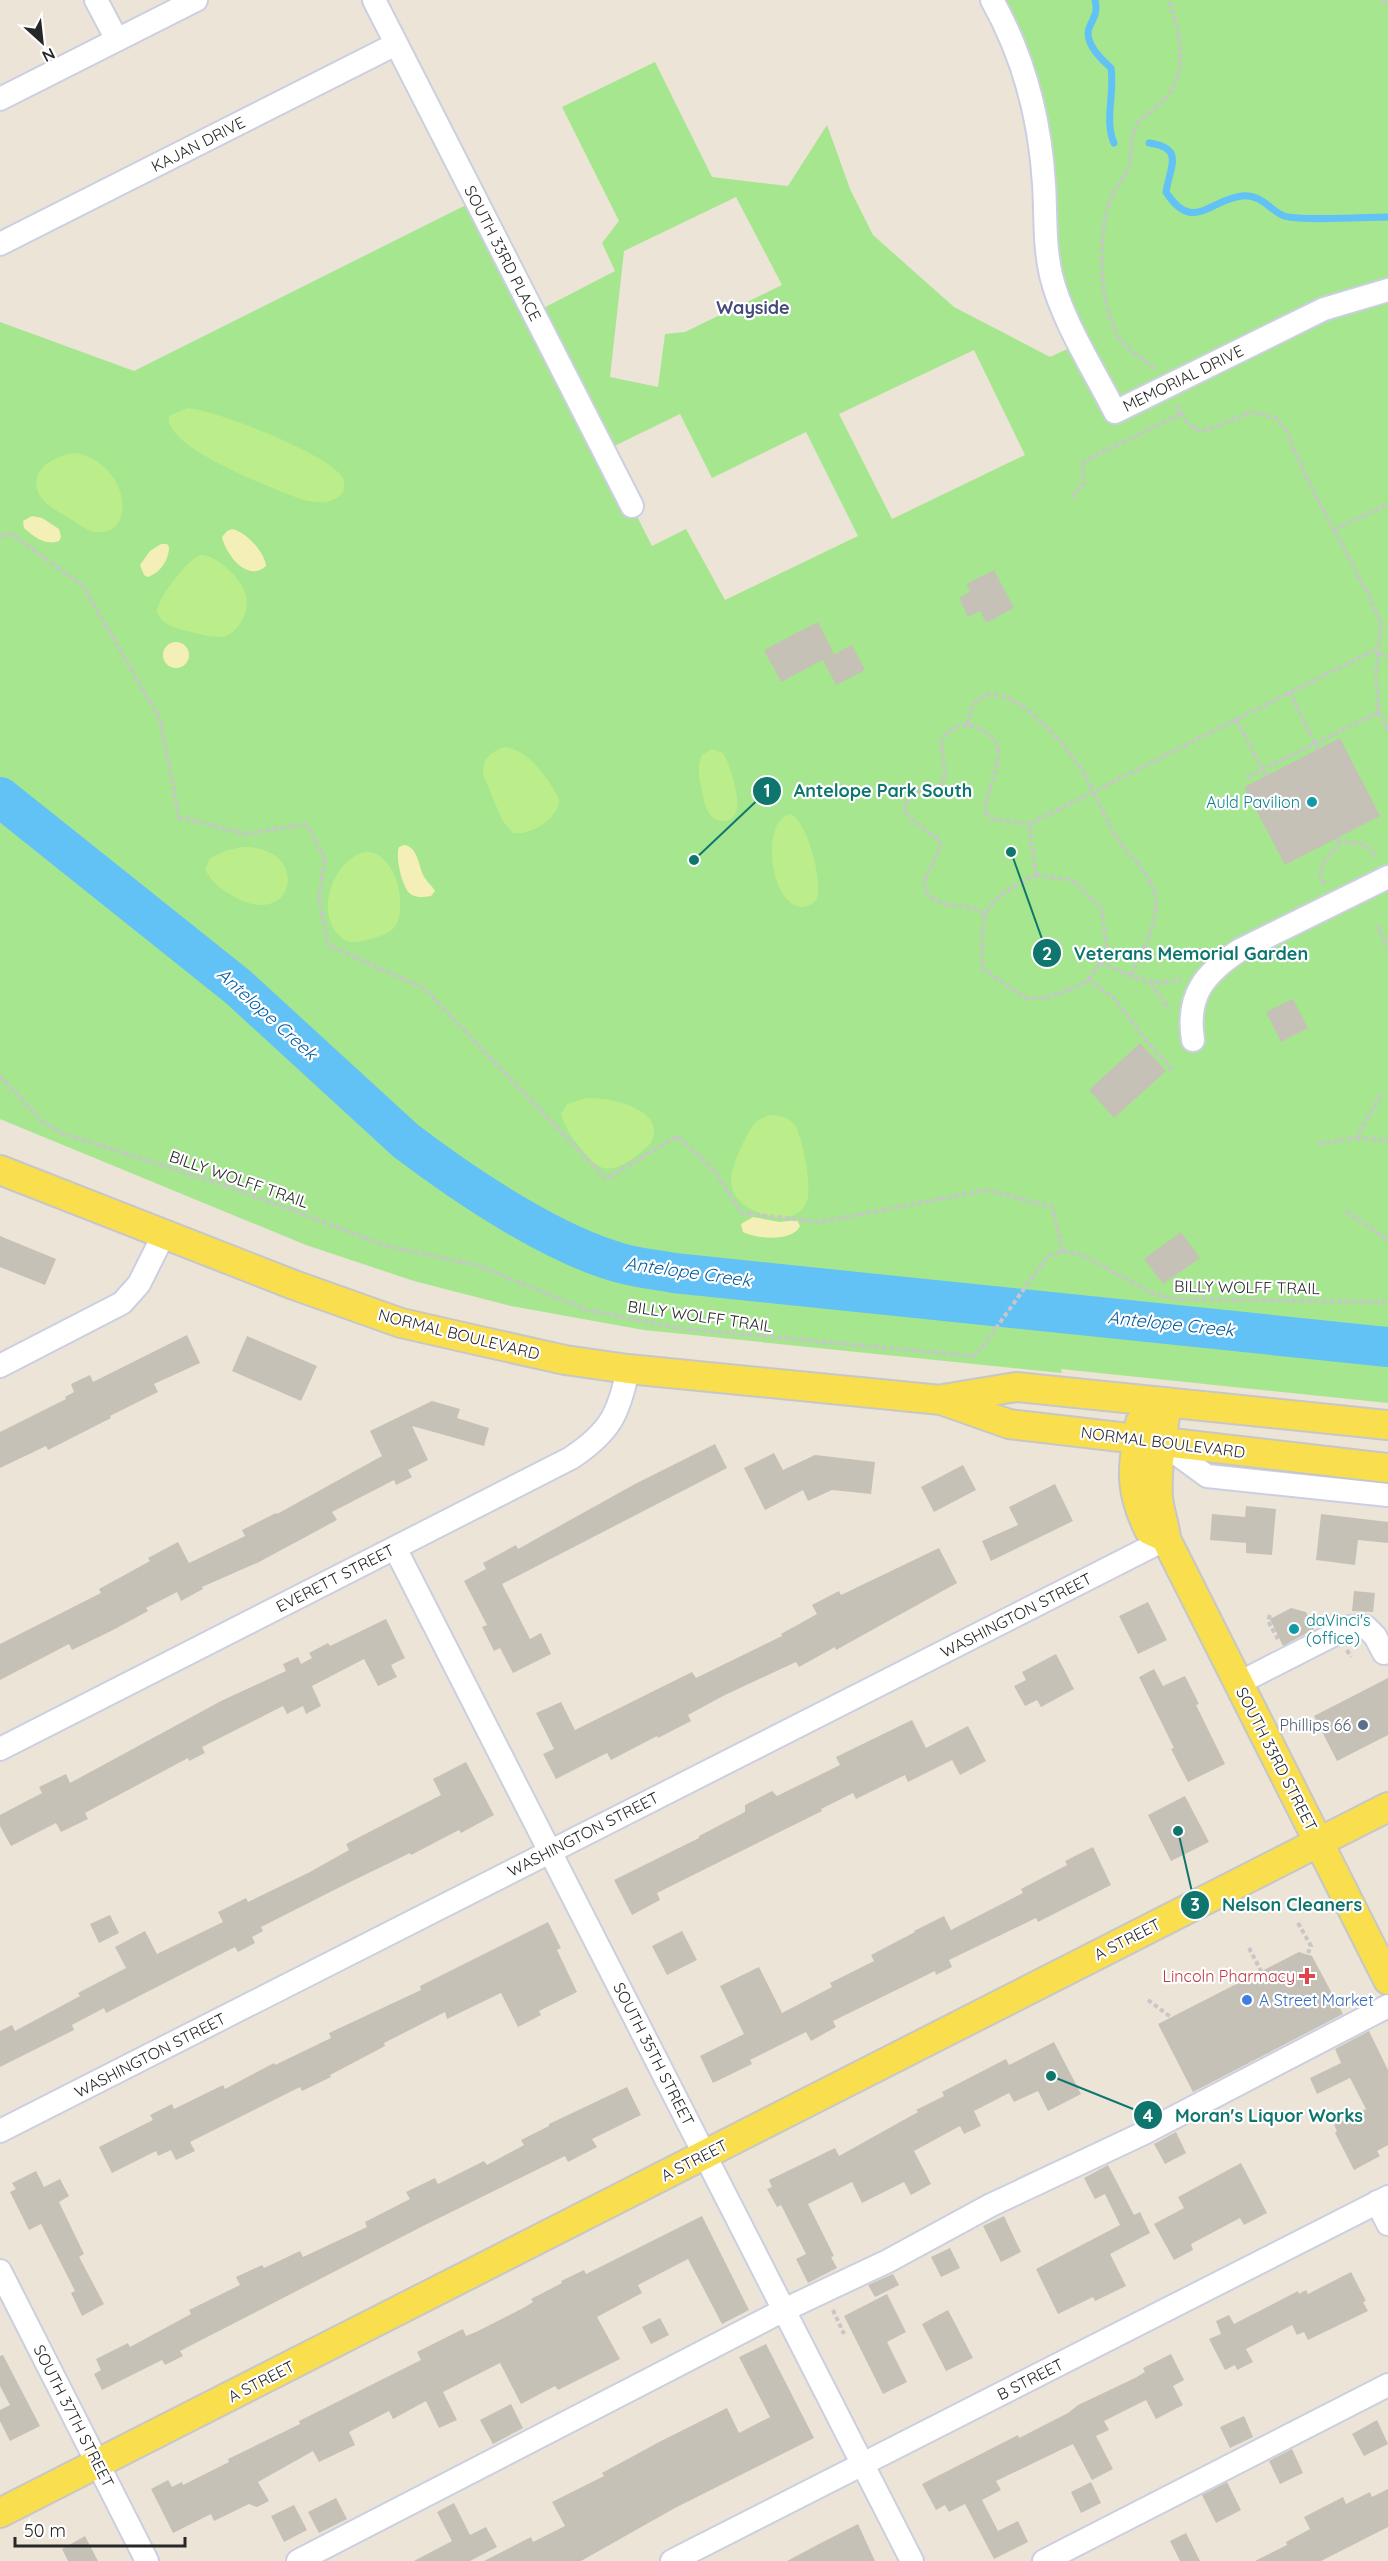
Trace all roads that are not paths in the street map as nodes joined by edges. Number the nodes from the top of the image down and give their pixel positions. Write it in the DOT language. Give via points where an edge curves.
graph roads {
  1 [pos="96,0"];
  2 [pos="196,0"];
  3 [pos="374,0"];
  4 [pos="992,0"];
  5 [pos="117,40"];
  6 [pos="396,44"];
  7 [pos="0,99"];
  8 [pos="0,244"];
  9 [pos="1388,290"];
  10 [pos="632,506"];
  11 [pos="1388,877"];
  12 [pos="1193,1040"];
  13 [pos="0,1170"];
  14 [pos="164,1234"];
  15 [pos="0,1366"];
  16 [pos="628,1369"];
  17 [pos="941,1400"];
  18 [pos="1155,1401"];
  19 [pos="1388,1425"];
  20 [pos="1150,1441"];
  21 [pos="1388,1468"];
  22 [pos="1388,1495"];
  23 [pos="1166,1539"];
  24 [pos="395,1548"];
  25 [pos="1384,1653"];
  26 [pos="1239,1683"];
  27 [pos="0,1749"];
  28 [pos="1388,1807"];
  29 [pos="1319,1842"];
  30 [pos="550,1851"];
  31 [pos="1388,1980"];
  32 [pos="1388,2006"];
  33 [pos="0,2131"];
  34 [pos="705,2154"];
  35 [pos="1382,2200"];
  36 [pos="1388,2224"];
  37 [pos="0,2271"];
  38 [pos="784,2310"];
  39 [pos="1388,2385"];
  40 [pos="99,2463"];
  41 [pos="863,2464"];
  42 [pos="0,2513"];
  43 [pos="147,2561"];
  44 [pos="298,2561"];
  45 [pos="672,2561"];
  46 [pos="912,2561"];
  47 [pos="1044,2561"];
  1 -- 5 [label="street"];
  2 -- 5 [label="street"];
  3 -- 6 [label="street, SOUTH 33RD PLACE"];
  4 -- 9 [label="street, MEMORIAL DRIVE" via="1023,68 1036,116 1052,276 1071,326 1115,412 1324,309"];
  5 -- 7 [label="street"];
  6 -- 8 [label="street, KAJAN DRIVE"];
  6 -- 10 [label="street, SOUTH 33RD PLACE"];
  11 -- 12 [label="street" via="1222,962 1198,989 1190,1022"];
  13 -- 14 [label="main road, NORMAL BOULEVARD"];
  14 -- 15 [label="street" via="139,1284 122,1303"];
  14 -- 16 [label="main road, NORMAL BOULEVARD" via="401,1323 565,1360"];
  16 -- 17 [label="main road, NORMAL BOULEVARD"];
  16 -- 24 [label="street, EVERETT STREET" via="621,1400 609,1426 585,1449"];
  17 -- 18 [label="main road, NORMAL BOULEVARD" via="1016,1386"];
  17 -- 20 [label="main road, NORMAL BOULEVARD" via="1009,1424"];
  18 -- 19 [label="main road, NORMAL BOULEVARD"];
  18 -- 20 [label="main road, SOUTH 33RD STREET"];
  20 -- 21 [label="main road, NORMAL BOULEVARD"];
  20 -- 22 [label="street" via="1207,1476"];
  20 -- 23 [label="main road, SOUTH 33RD STREET" via="1132,1474 1139,1509 1149,1530"];
  23 -- 26 [label="main road, SOUTH 33RD STREET"];
  23 -- 30 [label="street, WASHINGTON STREET"];
  24 -- 27 [label="street, EVERETT STREET"];
  24 -- 30 [label="street, SOUTH 35TH STREET"];
  25 -- 26 [label="street" via="1366,1628 1349,1628"];
  26 -- 29 [label="main road, SOUTH 33RD STREET"];
  28 -- 29 [label="main road, A STREET"];
  29 -- 31 [label="main road, SOUTH 33RD STREET"];
  29 -- 34 [label="main road, A STREET"];
  30 -- 33 [label="street, WASHINGTON STREET"];
  30 -- 34 [label="street, SOUTH 35TH STREET"];
  32 -- 38 [label="street" via="1144,2133"];
  34 -- 38 [label="street, SOUTH 35TH STREET"];
  34 -- 40 [label="main road, A STREET"];
  35 -- 36 [label="street"];
  35 -- 41 [label="street, B STREET"];
  37 -- 40 [label="street, SOUTH 37TH STREET"];
  38 -- 41 [label="street, SOUTH 35TH STREET"];
  38 -- 44 [label="street"];
  39 -- 47 [label="street"];
  40 -- 42 [label="main road, A STREET"];
  40 -- 43 [label="street, SOUTH 37TH STREET"];
  41 -- 45 [label="street, B STREET"];
  41 -- 46 [label="street, SOUTH 35TH STREET"];
}
